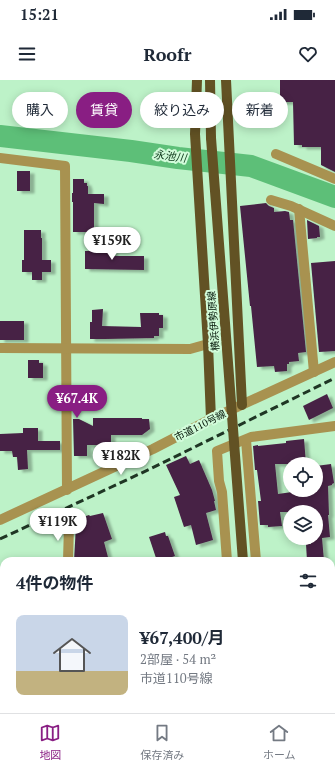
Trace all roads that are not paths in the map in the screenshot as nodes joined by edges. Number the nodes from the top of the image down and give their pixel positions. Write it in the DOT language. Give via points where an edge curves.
graph roads {
  1 [pos="197,80"];
  2 [pos="210,80"];
  3 [pos="226,80"];
  4 [pos="276,154"];
  5 [pos="0,158"];
  6 [pos="335,179"];
  7 [pos="271,200"];
  8 [pos="299,209"];
  9 [pos="335,226"];
  10 [pos="208,344"];
  11 [pos="0,348"];
  12 [pos="66,348"];
  13 [pos="335,362"];
  14 [pos="314,372"];
  15 [pos="242,405"];
  16 [pos="212,419"];
  17 [pos="335,426"];
  18 [pos="246,440"];
  19 [pos="66,490"];
  20 [pos="0,520"];
  21 [pos="69,524"];
  22 [pos="253,525"];
  23 [pos="225,529"];
  24 [pos="68,557"];
  25 [pos="227,557"];
  26 [pos="243,557"];
  27 [pos="256,557"];
  1 -- 10 [label="main road" via="195,134"];
  2 -- 26 [label="main road, 横浜伊勢原線, bridge" via="211,138"];
  3 -- 15 [label="main road"];
  4 -- 6 [label="street"];
  5 -- 12 [label="street" via="65,166"];
  7 -- 8 [label="street"];
  8 -- 9 [label="street"];
  8 -- 14 [label="street"];
  10 -- 12 [label="street" via="190,349"];
  10 -- 16 [label="main road"];
  11 -- 12 [label="street"];
  12 -- 19 [label="street"];
  13 -- 14 [label="street, 市道110号線"];
  14 -- 15 [label="street, 市道110号線"];
  15 -- 16 [label="street, 市道110号線"];
  16 -- 19 [label="street, 市道110号線"];
  17 -- 18 [label="street" via="251,437"];
  18 -- 22 [label="street"];
  18 -- 23 [label="street" via="217,451"];
  19 -- 20 [label="street, 市道110号線"];
  21 -- 24 [label="street"];
  22 -- 23 [label="street"];
  22 -- 27 [label="street"];
  23 -- 25 [label="street"];
}
